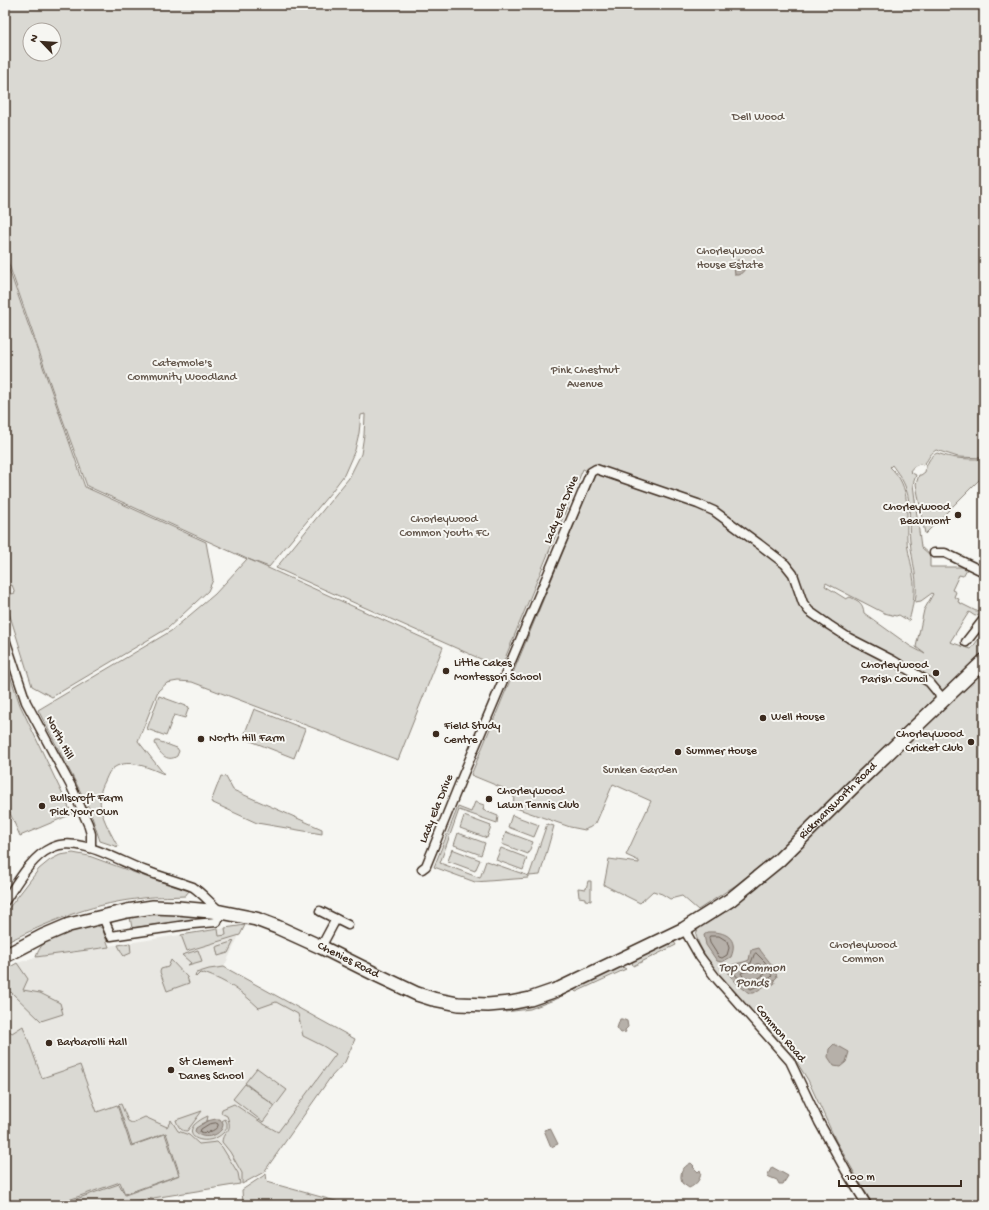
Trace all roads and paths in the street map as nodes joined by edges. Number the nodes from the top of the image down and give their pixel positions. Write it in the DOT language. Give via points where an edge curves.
graph roads {
  1 [pos="934,553"];
  2 [pos="984,572"];
  3 [pos="984,619"];
  4 [pos="5,639"];
  5 [pos="966,642"];
  6 [pos="984,661"];
  7 [pos="941,702"];
  8 [pos="91,848"];
  9 [pos="422,869"];
  10 [pos="5,901"];
  11 [pos="320,911"];
  12 [pos="221,912"];
  13 [pos="103,917"];
  14 [pos="336,919"];
  15 [pos="348,925"];
  16 [pos="684,929"];
  17 [pos="321,947"];
  18 [pos="5,956"];
  19 [pos="867,1205"];
  1 -- 2 [label="street" via="945,553"];
  3 -- 5 [label="street"];
  4 -- 8 [label="street, North Hill" via="26,702 88,824"];
  6 -- 7 [label="main road, Rickmansworth Road"];
  7 -- 9 [label="street, Lady Ela Drive" via="939,694 929,682 849,638 809,610 803,603 793,574 785,564 718,514 698,504 596,469 591,472 426,866"];
  7 -- 16 [label="main road, Rickmansworth Road" via="779,860 730,900"];
  8 -- 10 [label="street" via="64,844 51,848 37,858"];
  8 -- 12 [label="street" via="193,887"];
  11 -- 14 [label="street"];
  12 -- 13 [label="main road, Chenies Road" via="153,907"];
  12 -- 13 [label="street" via="217,922 111,936"];
  12 -- 17 [label="main road, Chenies Road" via="256,919"];
  13 -- 18 [label="main road, Chenies Road" via="63,928"];
  14 -- 15 [label="street"];
  14 -- 17 [label="street"];
  16 -- 17 [label="main road, Chenies Road" via="559,989 530,999 488,1005 458,1004 417,994"];
  16 -- 19 [label="street, Common Road" via="716,978 790,1061 819,1122"];
}
